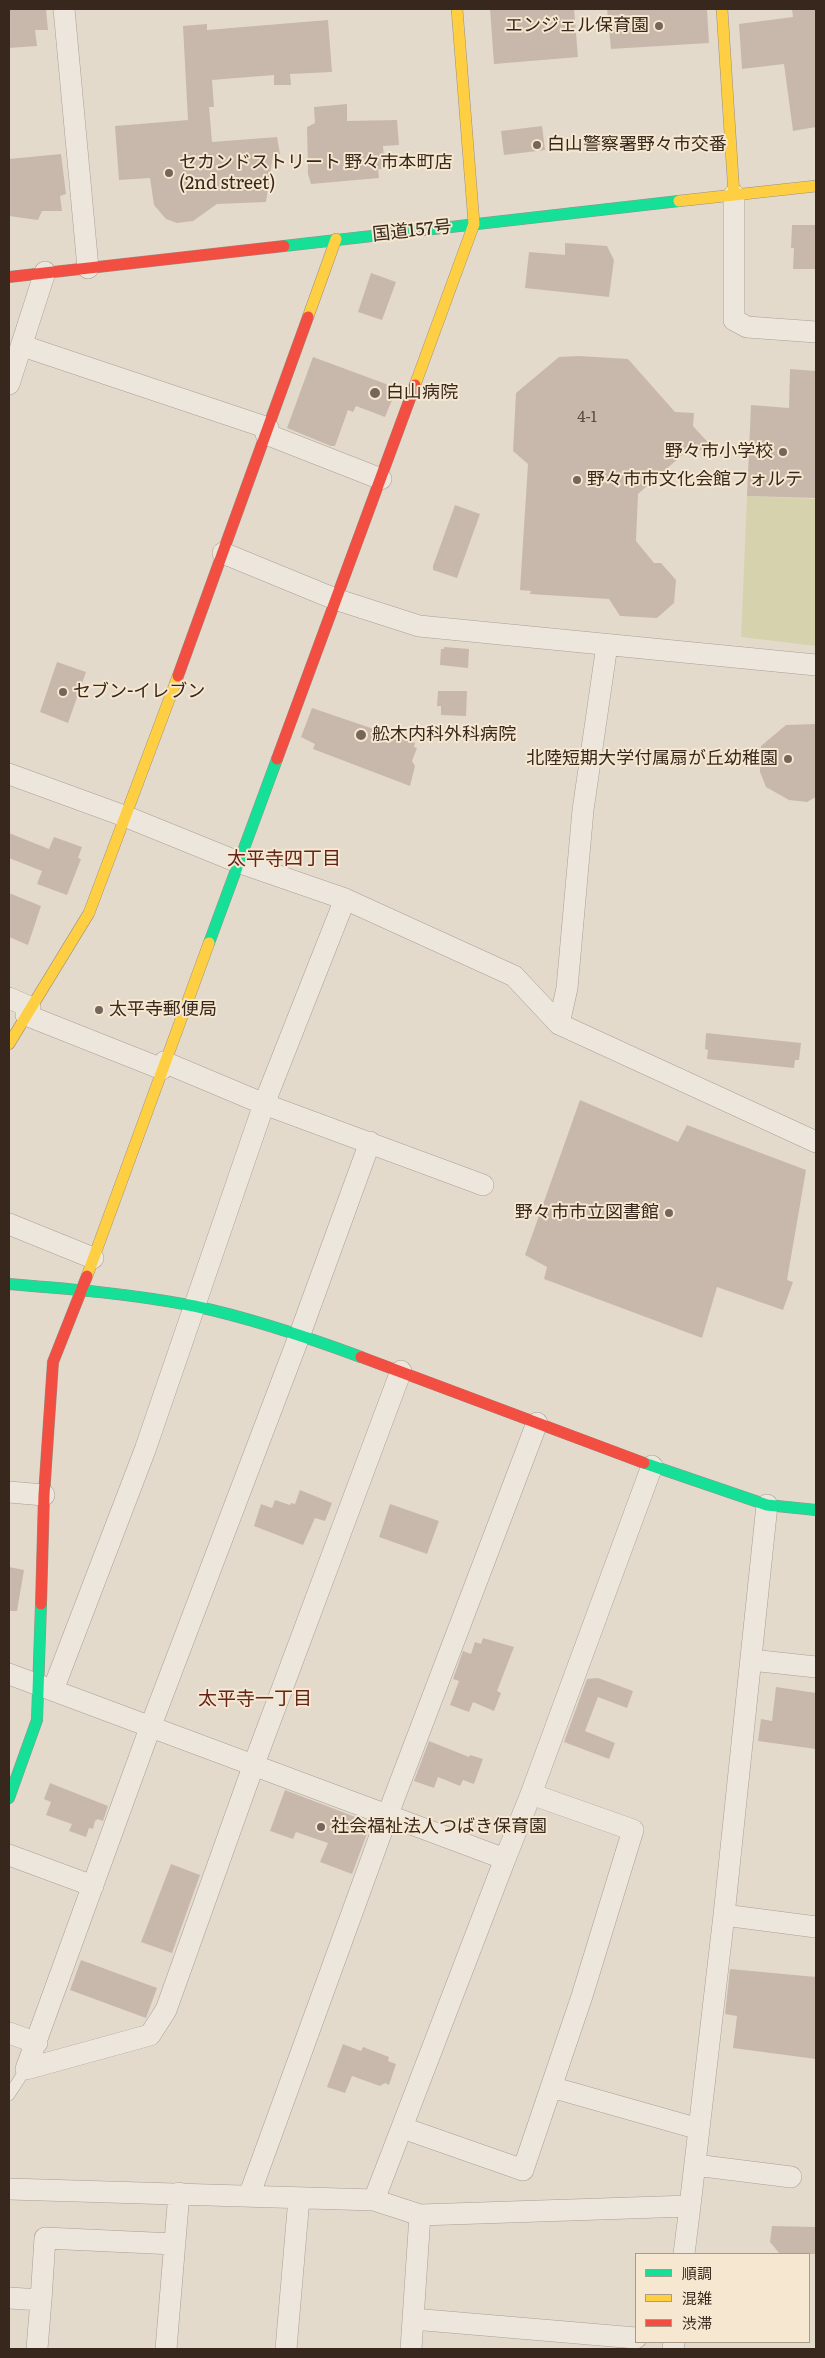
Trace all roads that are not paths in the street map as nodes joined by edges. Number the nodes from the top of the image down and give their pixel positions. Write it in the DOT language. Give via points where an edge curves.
graph roads {
  1 [pos="64,9"];
  2 [pos="457,9"];
  3 [pos="722,9"];
  4 [pos="816,186"];
  5 [pos="734,195"];
  6 [pos="474,224"];
  7 [pos="336,239"];
  8 [pos="88,268"];
  9 [pos="45,272"];
  10 [pos="9,277"];
  11 [pos="816,332"];
  12 [pos="23,346"];
  13 [pos="9,384"];
  14 [pos="267,431"];
  15 [pos="381,479"];
  16 [pos="223,553"];
  17 [pos="336,599"];
  18 [pos="608,645"];
  19 [pos="816,665"];
  20 [pos="9,774"];
  21 [pos="127,817"];
  22 [pos="238,862"];
  23 [pos="345,899"];
  24 [pos="9,998"];
  25 [pos="28,1011"];
  26 [pos="559,1024"];
  27 [pos="9,1044"];
  28 [pos="163,1066"];
  29 [pos="264,1104"];
  30 [pos="816,1139"];
  31 [pos="370,1142"];
  32 [pos="483,1185"];
  33 [pos="9,1224"];
  34 [pos="92,1258"];
  35 [pos="9,1284"];
  36 [pos="83,1290"];
  37 [pos="194,1306"];
  38 [pos="300,1334"];
  39 [pos="401,1371"];
  40 [pos="536,1423"];
  41 [pos="652,1466"];
  42 [pos="9,1492"];
  43 [pos="44,1495"];
  44 [pos="767,1505"];
  45 [pos="816,1510"];
  46 [pos="751,1660"];
  47 [pos="816,1667"];
  48 [pos="9,1674"];
  49 [pos="46,1687"];
  50 [pos="150,1728"];
  51 [pos="254,1764"];
  52 [pos="531,1794"];
  53 [pos="9,1798"];
  54 [pos="388,1814"];
  55 [pos="9,1855"];
  56 [pos="505,1859"];
  57 [pos="93,1886"];
  58 [pos="724,1915"];
  59 [pos="816,1927"];
  60 [pos="9,2032"];
  61 [pos="37,2043"];
  62 [pos="26,2069"];
  63 [pos="551,2087"];
  64 [pos="9,2095"];
  65 [pos="403,2128"];
  66 [pos="699,2129"];
  67 [pos="695,2165"];
  68 [pos="791,2177"];
  69 [pos="9,2189"];
  70 [pos="178,2193"];
  71 [pos="249,2196"];
  72 [pos="299,2198"];
  73 [pos="374,2200"];
  74 [pos="690,2206"];
  75 [pos="420,2215"];
  76 [pos="174,2244"];
  77 [pos="684,2253"];
  78 [pos="9,2298"];
  79 [pos="41,2300"];
  80 [pos="413,2320"];
  81 [pos="635,2338"];
  82 [pos="37,2349"];
  83 [pos="166,2349"];
  84 [pos="286,2349"];
  85 [pos="411,2349"];
  1 -- 8 [label="street"];
  2 -- 6 [label="main road"];
  3 -- 5 [label="main road"];
  4 -- 5 [label="main road, 国道157号"];
  5 -- 6 [label="main road, 国道157号"];
  5 -- 11 [label="street" via="734,320 748,327"];
  6 -- 7 [label="main road, 国道157号"];
  6 -- 15 [label="main road"];
  7 -- 8 [label="main road, 国道157号"];
  7 -- 14 [label="main road"];
  8 -- 9 [label="main road, 国道157号"];
  9 -- 10 [label="main road, 国道157号"];
  9 -- 12 [label="street"];
  12 -- 13 [label="street"];
  12 -- 14 [label="street"];
  14 -- 15 [label="street"];
  14 -- 16 [label="main road"];
  15 -- 17 [label="main road"];
  16 -- 17 [label="street"];
  16 -- 21 [label="main road"];
  17 -- 18 [label="street" via="418,626"];
  17 -- 22 [label="main road"];
  18 -- 19 [label="street"];
  18 -- 26 [label="street" via="584,810 567,988"];
  20 -- 21 [label="street"];
  21 -- 22 [label="street"];
  21 -- 25 [label="main road" via="89,913"];
  22 -- 23 [label="street"];
  22 -- 28 [label="main road"];
  23 -- 26 [label="street" via="514,976"];
  23 -- 29 [label="street"];
  24 -- 25 [label="street"];
  25 -- 27 [label="main road"];
  25 -- 28 [label="street"];
  26 -- 30 [label="street"];
  28 -- 29 [label="street"];
  28 -- 34 [label="main road"];
  29 -- 31 [label="street"];
  29 -- 37 [label="street"];
  31 -- 32 [label="street"];
  31 -- 38 [label="street"];
  33 -- 34 [label="street"];
  34 -- 36 [label="main road"];
  35 -- 36 [label="main road"];
  36 -- 37 [label="main road"];
  36 -- 43 [label="main road" via="53,1362"];
  37 -- 38 [label="main road"];
  37 -- 49 [label="street" via="145,1450"];
  38 -- 39 [label="main road"];
  38 -- 50 [label="street"];
  39 -- 40 [label="main road"];
  39 -- 51 [label="street"];
  40 -- 41 [label="main road"];
  40 -- 54 [label="street"];
  41 -- 44 [label="main road"];
  41 -- 52 [label="street"];
  42 -- 43 [label="street"];
  43 -- 49 [label="main road"];
  44 -- 45 [label="main road"];
  44 -- 46 [label="street"];
  46 -- 47 [label="street"];
  46 -- 58 [label="street"];
  48 -- 49 [label="street"];
  49 -- 50 [label="street"];
  49 -- 53 [label="main road"];
  50 -- 51 [label="street"];
  50 -- 57 [label="street"];
  51 -- 54 [label="street"];
  51 -- 62 [label="street" via="166,2010 150,2035"];
  52 -- 56 [label="street"];
  52 -- 63 [label="street" via="633,1830"];
  54 -- 56 [label="street"];
  54 -- 71 [label="street"];
  55 -- 57 [label="street"];
  56 -- 65 [label="street"];
  57 -- 61 [label="street"];
  58 -- 59 [label="street"];
  58 -- 66 [label="street"];
  60 -- 61 [label="street"];
  61 -- 62 [label="street"];
  62 -- 64 [label="lane"];
  63 -- 65 [label="street" via="523,2170"];
  63 -- 66 [label="street"];
  65 -- 73 [label="street"];
  66 -- 67 [label="street"];
  67 -- 68 [label="street"];
  67 -- 74 [label="street"];
  69 -- 70 [label="street"];
  70 -- 71 [label="street"];
  70 -- 76 [label="street"];
  71 -- 72 [label="street"];
  72 -- 73 [label="street"];
  72 -- 84 [label="street"];
  73 -- 75 [label="street"];
  74 -- 75 [label="street"];
  74 -- 77 [label="street"];
  75 -- 80 [label="street"];
  76 -- 79 [label="street" via="45,2238"];
  76 -- 83 [label="street"];
  78 -- 79 [label="street"];
  79 -- 82 [label="street"];
  80 -- 81 [label="street"];
  80 -- 85 [label="street"];
}
